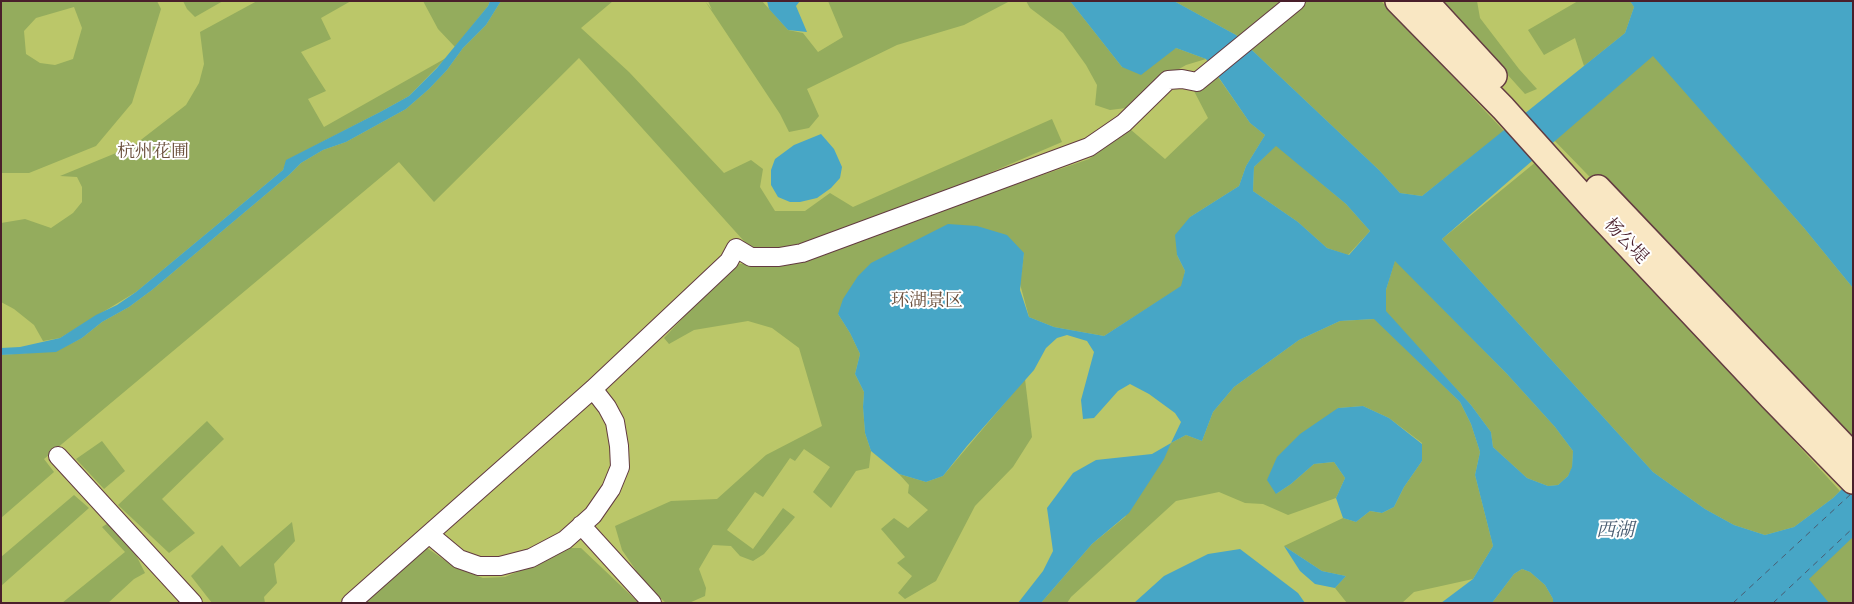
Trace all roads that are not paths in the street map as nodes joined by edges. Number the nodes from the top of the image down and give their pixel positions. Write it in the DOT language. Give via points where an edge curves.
graph roads {
  1 [pos="1296,1"];
  2 [pos="1398,1"];
  3 [pos="1425,1"];
  4 [pos="1508,103"];
  5 [pos="593,389"];
  6 [pos="58,456"];
  7 [pos="1848,468"];
  8 [pos="581,525"];
  9 [pos="428,534"];
  10 [pos="193,603"];
  11 [pos="351,603"];
  12 [pos="652,603"];
  1 -- 5 [label="street" via="1197,82 1168,80 1124,124 1089,148 818,248 779,257 752,257 736,248 729,261"];
  2 -- 4 [label="main road, 杨公堤"];
  3 -- 4 [label="main road, 杨公堤"];
  4 -- 7 [label="main road, 杨公堤"];
  5 -- 8 [label="street" via="615,422 620,467 611,489 593,515"];
  5 -- 9 [label="street"];
  6 -- 10 [label="street"];
  8 -- 9 [label="street" via="565,540 531,558 500,566 479,566 459,559"];
  8 -- 12 [label="street"];
  9 -- 11 [label="street"];
}
